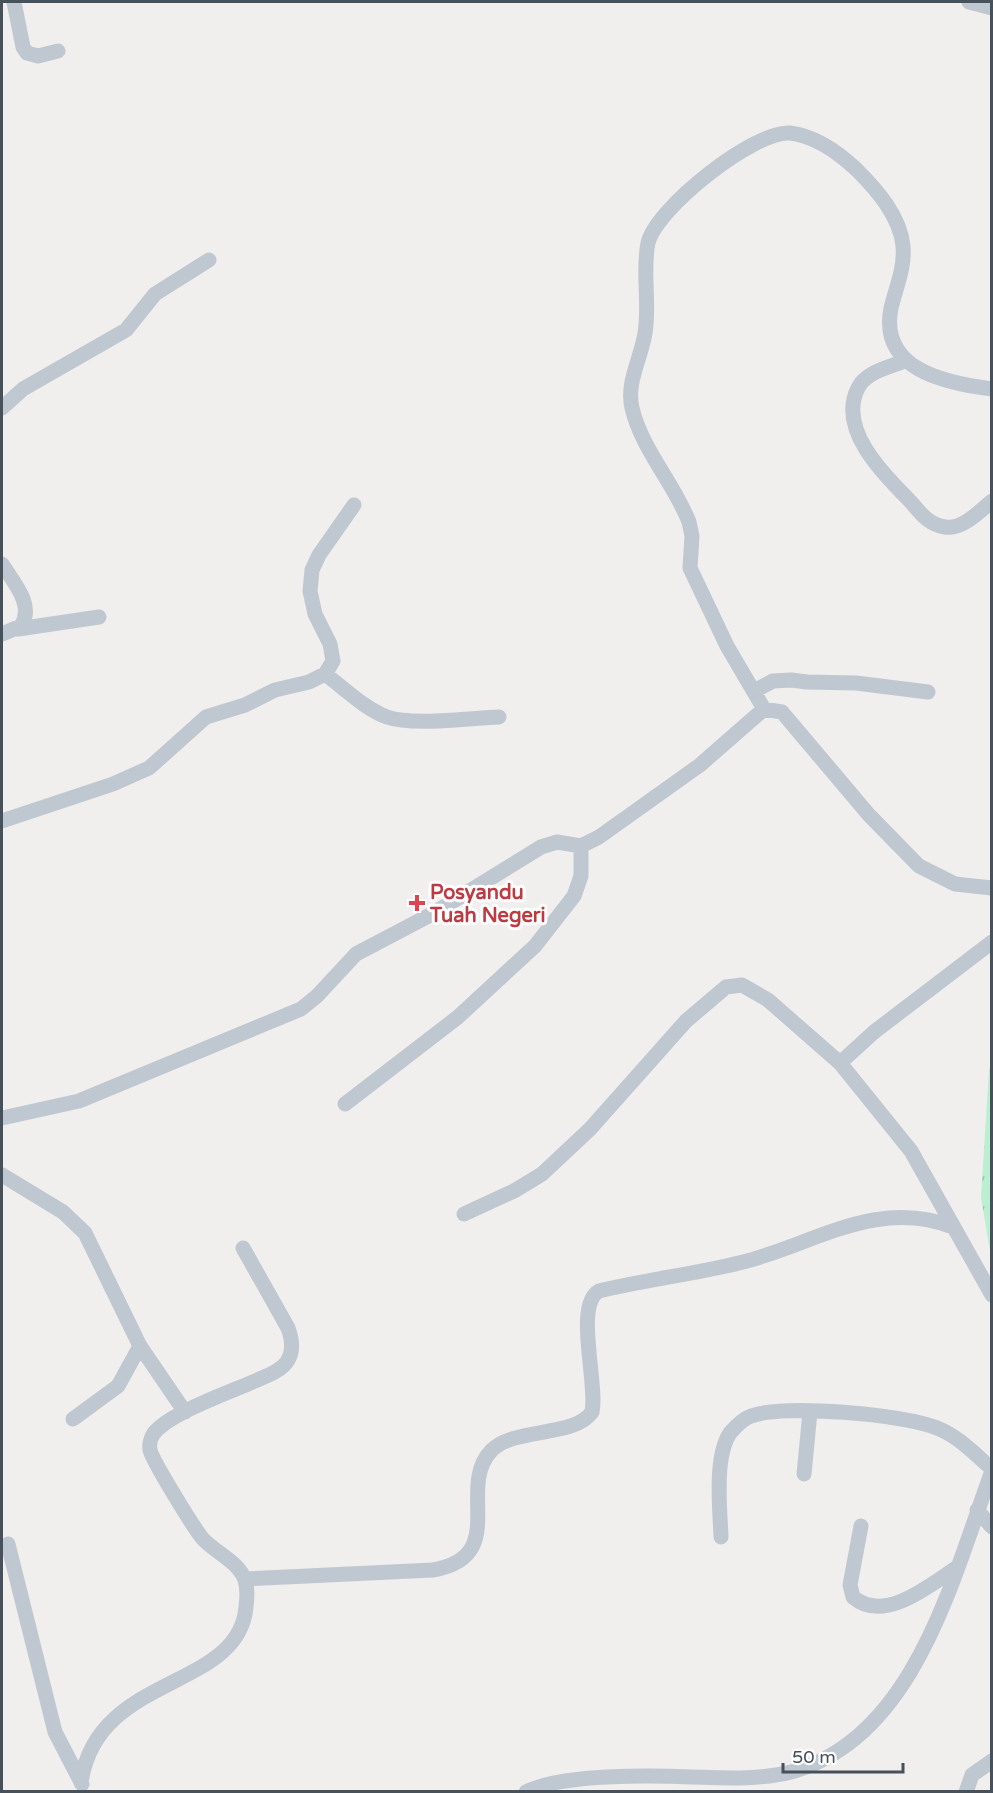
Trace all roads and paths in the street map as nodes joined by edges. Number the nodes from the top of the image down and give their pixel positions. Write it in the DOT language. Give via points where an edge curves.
graph roads {
  1 [pos="14,2"];
  2 [pos="969,2"];
  3 [pos="992,8"];
  4 [pos="58,51"];
  5 [pos="209,260"];
  6 [pos="904,361"];
  7 [pos="992,389"];
  8 [pos="2,408"];
  9 [pos="992,501"];
  10 [pos="354,505"];
  11 [pos="2,564"];
  12 [pos="99,617"];
  13 [pos="18,628"];
  14 [pos="2,634"];
  15 [pos="326,674"];
  16 [pos="754,691"];
  17 [pos="928,692"];
  18 [pos="764,709"];
  19 [pos="499,717"];
  20 [pos="2,821"];
  21 [pos="581,846"];
  22 [pos="992,888"];
  23 [pos="992,942"];
  24 [pos="840,1063"];
  25 [pos="345,1104"];
  26 [pos="2,1118"];
  27 [pos="2,1174"];
  28 [pos="464,1214"];
  29 [pos="953,1227"];
  30 [pos="243,1248"];
  31 [pos="992,1295"];
  32 [pos="140,1346"];
  33 [pos="185,1412"];
  34 [pos="810,1412"];
  35 [pos="73,1419"];
  36 [pos="992,1470"];
  37 [pos="804,1474"];
  38 [pos="977,1510"];
  39 [pos="861,1527"];
  40 [pos="992,1527"];
  41 [pos="721,1537"];
  42 [pos="8,1544"];
  43 [pos="956,1568"];
  44 [pos="245,1579"];
  45 [pos="992,1761"];
  46 [pos="83,1787"];
  47 [pos="526,1791"];
  48 [pos="966,1791"];
  1 -- 4 [label="street" via="27,53 38,56"];
  2 -- 3 [label="street"];
  5 -- 8 [label="street" via="155,294 133,325 23,389"];
  6 -- 7 [label="street" via="942,377"];
  6 -- 9 [label="street" via="869,376 856,393 857,429 867,454 926,521 946,528 957,526"];
  6 -- 16 [label="street" via="894,348 889,325 903,266 900,232 894,217 867,180 815,140 787,133 759,140 686,194 655,225 647,253 645,333 630,387 633,410 689,522 690,568"];
  10 -- 15 [label="street" via="312,570 312,603 333,661"];
  11 -- 13 [label="street" via="25,605 24,622"];
  12 -- 13 [label="street"];
  13 -- 14 [label="street"];
  15 -- 19 [label="street" via="392,718"];
  15 -- 20 [label="street" via="206,717 149,768"];
  16 -- 17 [label="street" via="773,681 791,680"];
  16 -- 18 [label="street"];
  18 -- 21 [label="street" via="700,765"];
  18 -- 22 [label="street" via="782,712 876,823 919,866 955,884"];
  21 -- 25 [label="street" via="581,876 574,896 535,946 458,1017"];
  21 -- 26 [label="street" via="549,843 434,913 356,954 317,996 295,1012 79,1101"];
  23 -- 24 [label="street" via="874,1032"];
  24 -- 28 [label="street" via="752,989 730,985 661,1046 566,1153 542,1174"];
  24 -- 29 [label="street" via="911,1151"];
  27 -- 32 [label="street" via="63,1212 85,1233"];
  29 -- 31 [label="street"];
  29 -- 44 [label="street" via="918,1216 879,1219 824,1233 746,1261 599,1291 589,1303 587,1318 594,1380 592,1412 576,1424 509,1442 491,1451 480,1479 473,1546 466,1558 433,1570"];
  30 -- 33 [label="street" via="288,1328 290,1354 286,1363 273,1373"];
  32 -- 33 [label="street"];
  32 -- 35 [label="street" via="118,1386"];
  33 -- 44 [label="street" via="155,1432 150,1444 152,1456 198,1533"];
  34 -- 36 [label="street" via="870,1414 923,1423 958,1439"];
  34 -- 37 [label="street"];
  34 -- 41 [label="street" via="752,1416 729,1435 720,1484"];
  36 -- 38 [label="street"];
  38 -- 40 [label="street"];
  38 -- 43 [label="street"];
  39 -- 43 [label="street" via="850,1585 853,1597 864,1605 901,1601"];
  42 -- 46 [label="street" via="55,1732"];
  43 -- 47 [label="street" via="929,1637 891,1701 852,1740 812,1764 763,1777 655,1775 548,1784"];
  44 -- 46 [label="street" via="242,1629 229,1647 108,1723 90,1747"];
  45 -- 48 [label="street" via="972,1775"];
}
